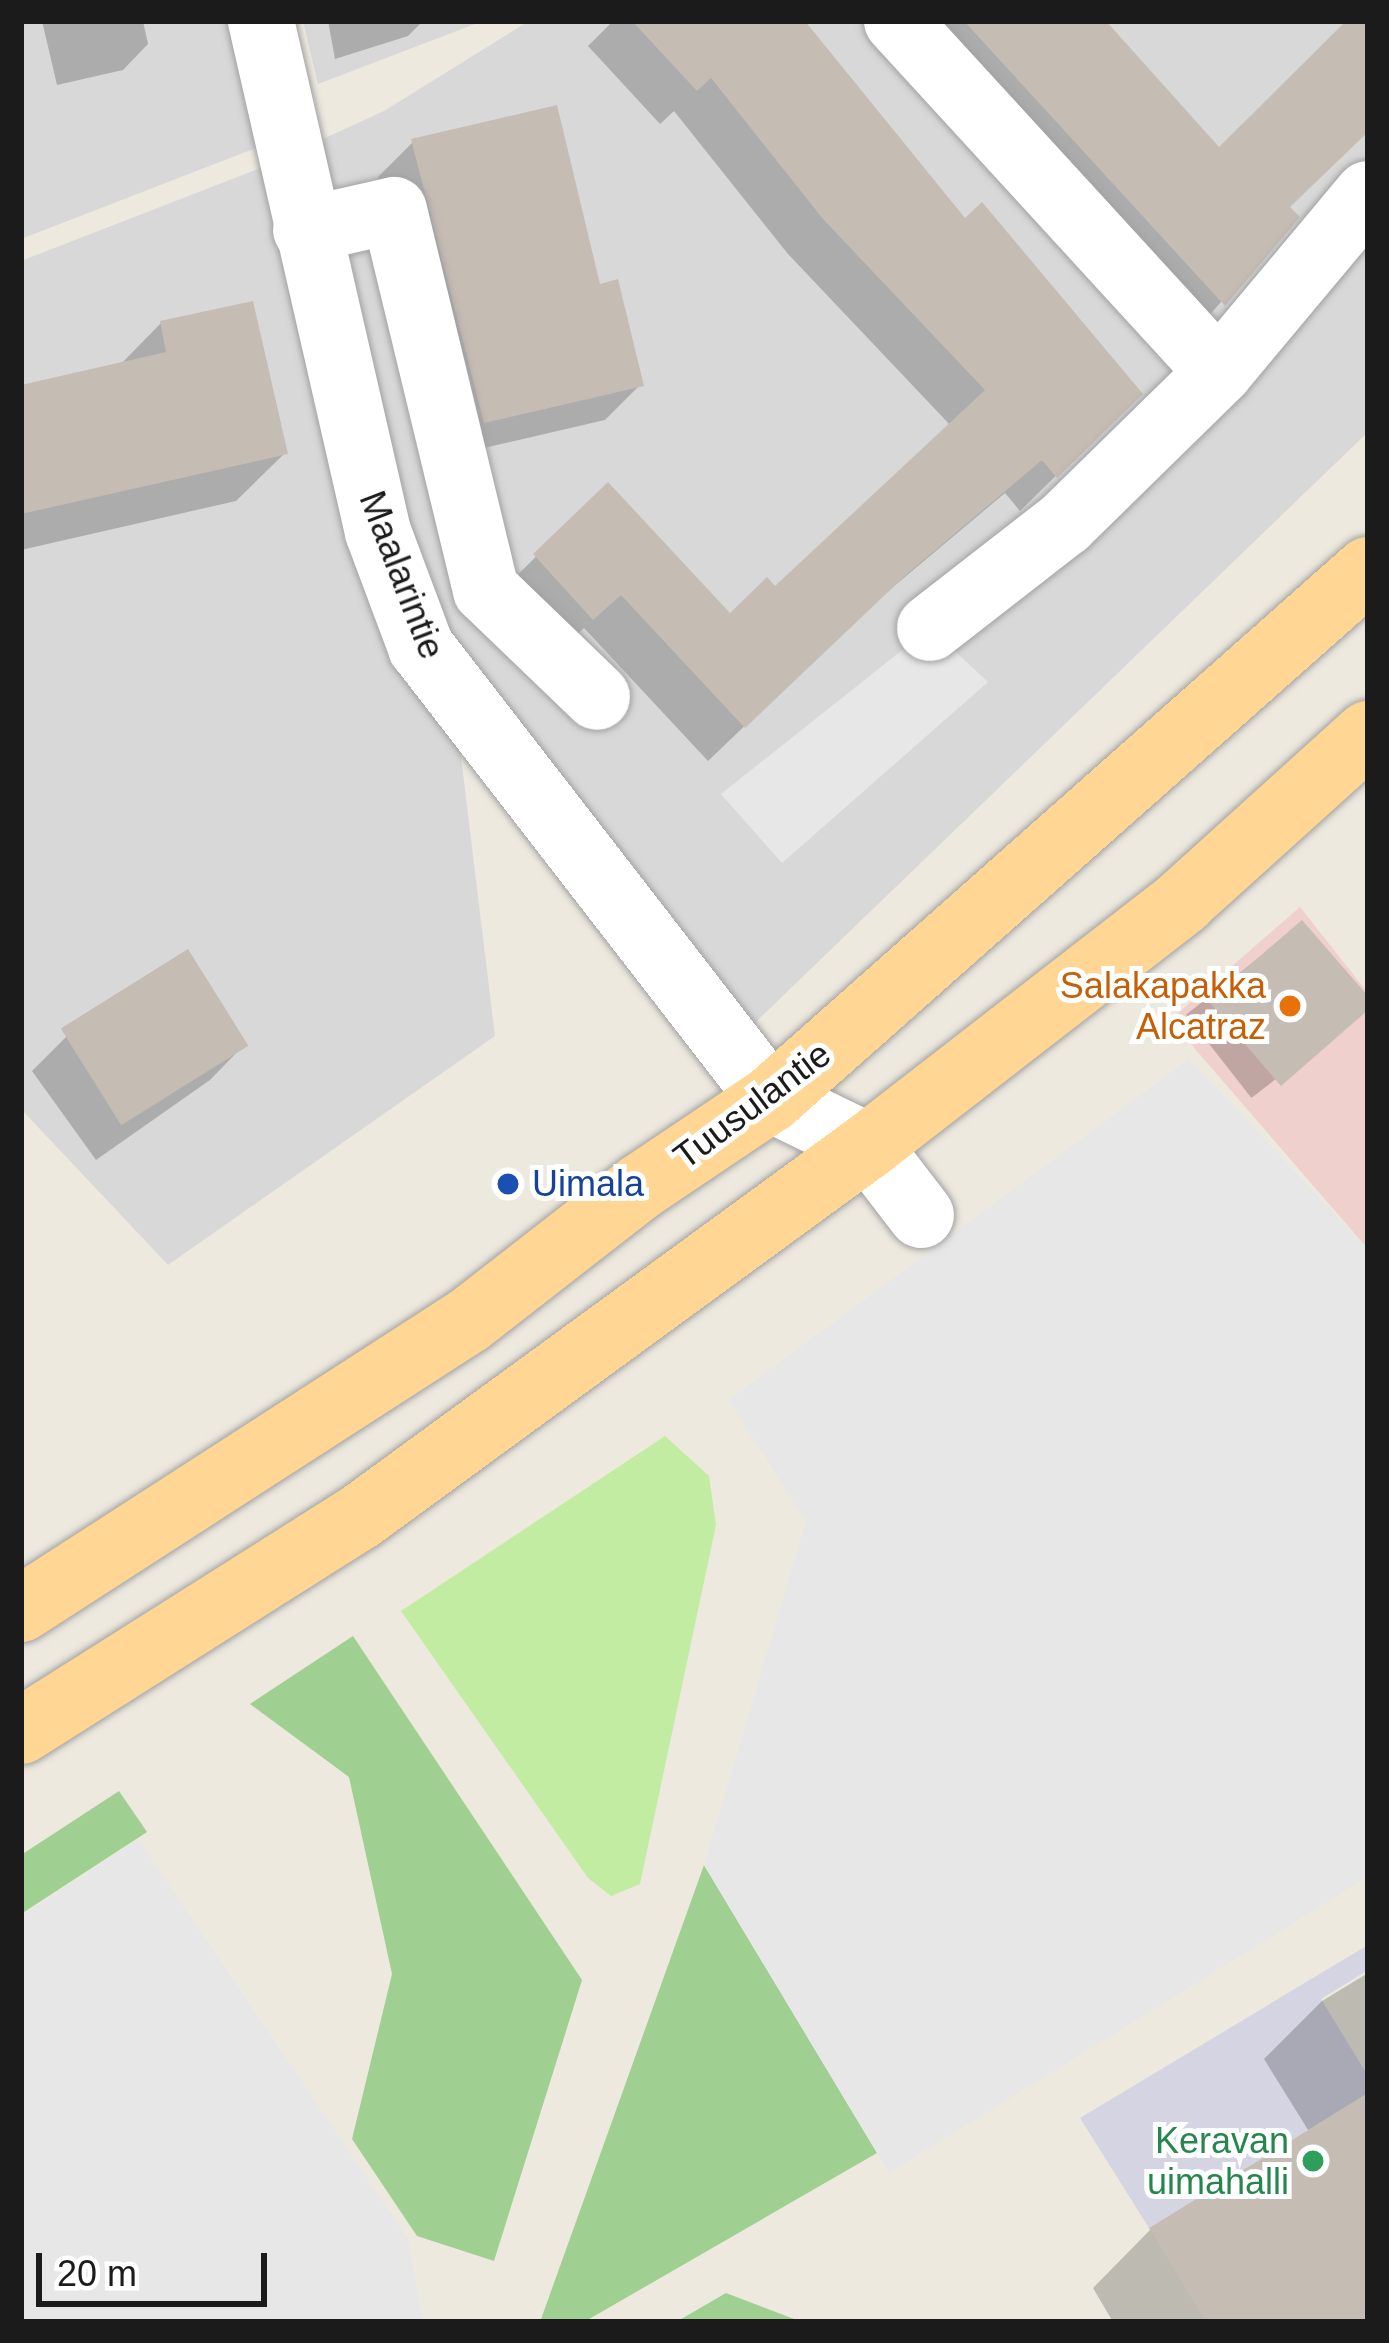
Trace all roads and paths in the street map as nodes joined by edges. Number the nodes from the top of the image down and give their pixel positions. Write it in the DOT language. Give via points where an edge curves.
graph roads {
  1 [pos="261,21"];
  2 [pos="897,21"];
  3 [pos="1368,194"];
  4 [pos="306,230"];
  5 [pos="1219,372"];
  6 [pos="1368,570"];
  7 [pos="930,628"];
  8 [pos="597,697"];
  9 [pos="1368,734"];
  10 [pos="771,1099"];
  11 [pos="868,1146"];
  12 [pos="921,1215"];
  13 [pos="21,1609"];
  14 [pos="21,1731"];
  1 -- 4 [label="street, Maalarintie"];
  2 -- 5 [label="street"];
  3 -- 5 [label="street"];
  4 -- 8 [label="street" via="394,210 486,590"];
  4 -- 10 [label="street, Maalarintie" via="378,532 422,646"];
  5 -- 7 [label="street" via="1064,523"];
  6 -- 10 [label="main road, Tuusulantie"];
  9 -- 11 [label="main road" via="1182,902"];
  10 -- 11 [label="street"];
  10 -- 13 [label="main road, Tuusulantie" via="640,1187 469,1320"];
  11 -- 12 [label="street"];
  11 -- 14 [label="main road" via="361,1516"];
}
